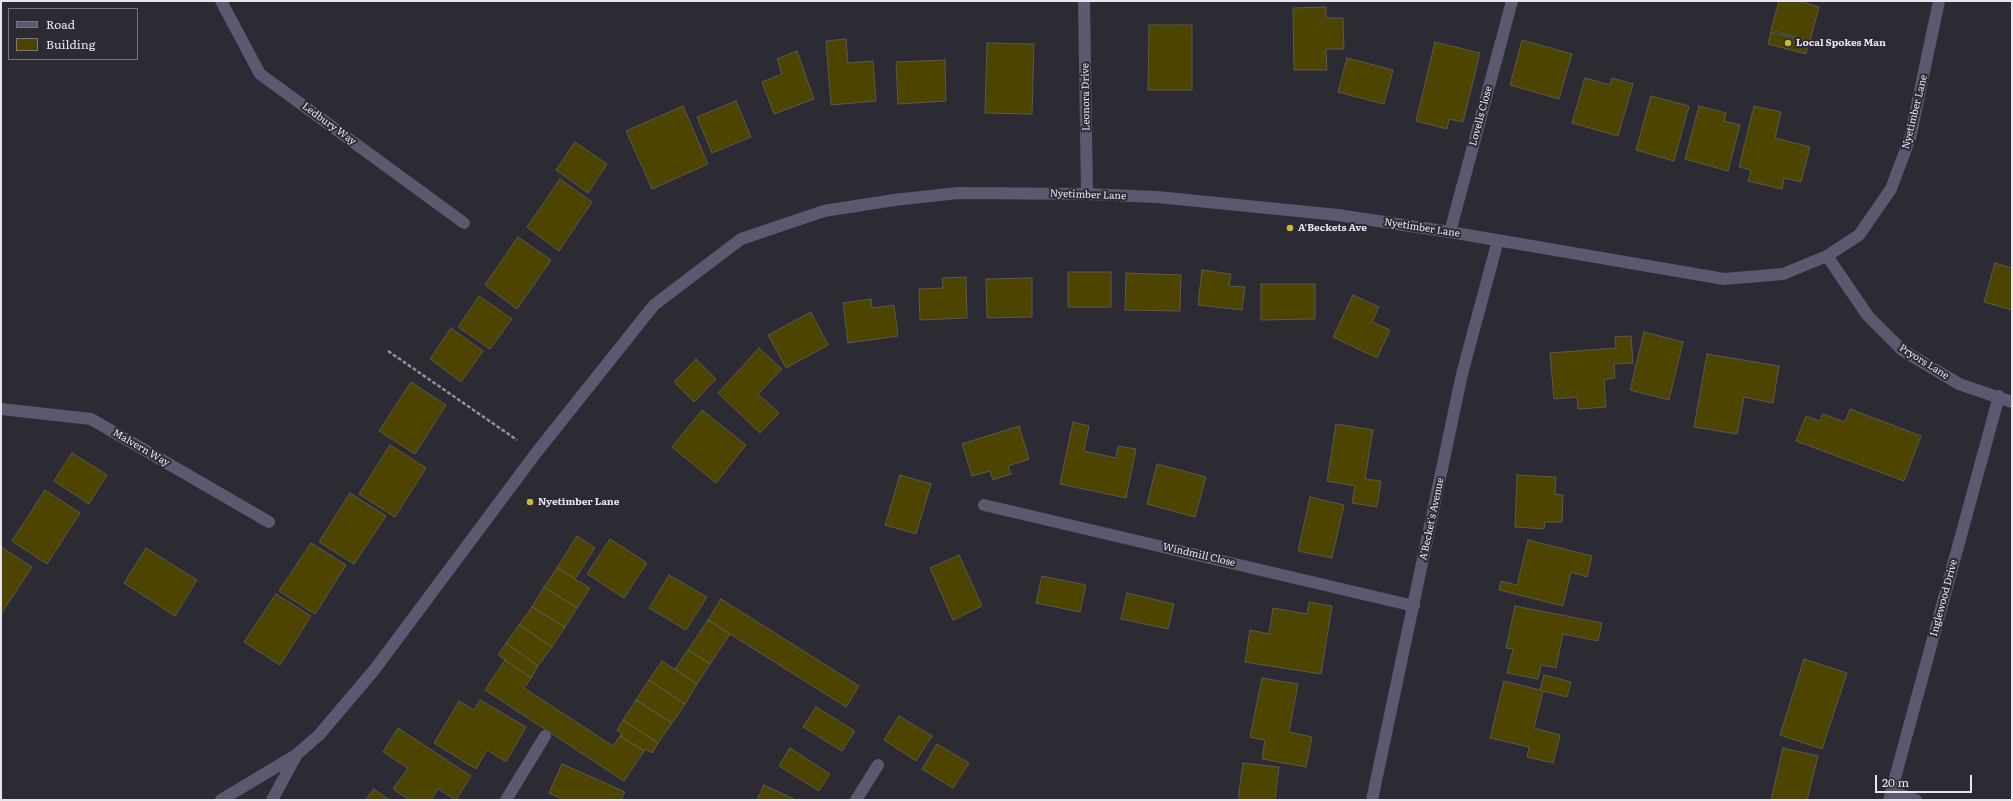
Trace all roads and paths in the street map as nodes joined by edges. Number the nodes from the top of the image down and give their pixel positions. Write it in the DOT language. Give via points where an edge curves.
graph roads {
  1 [pos="221,1"];
  2 [pos="1084,1"];
  3 [pos="1512,1"];
  4 [pos="1939,1"];
  5 [pos="1087,194"];
  6 [pos="464,223"];
  7 [pos="1450,232"];
  8 [pos="1498,240"];
  9 [pos="1827,256"];
  10 [pos="388,351"];
  11 [pos="1998,396"];
  12 [pos="2012,402"];
  13 [pos="1,409"];
  14 [pos="536,453"];
  15 [pos="984,505"];
  16 [pos="269,522"];
  17 [pos="1414,606"];
  18 [pos="545,736"];
  19 [pos="296,755"];
  20 [pos="878,765"];
  21 [pos="1891,796"];
  22 [pos="221,800"];
  23 [pos="272,800"];
  24 [pos="506,800"];
  25 [pos="856,800"];
  26 [pos="1372,800"];
  27 [pos="1916,800"];
  1 -- 6 [label="street, Ledbury Way" via="260,74"];
  2 -- 5 [label="street, Leonora Drive"];
  3 -- 7 [label="street, Lovells Close"];
  4 -- 9 [label="street, Nyetimber Lane" via="1910,138 1891,189 1859,235"];
  5 -- 7 [label="street, Nyetimber Lane" via="1157,197 1338,215"];
  5 -- 14 [label="street, Nyetimber Lane" via="958,192 894,200 824,211 741,239 654,305"];
  7 -- 8 [label="street, Nyetimber Lane"];
  8 -- 9 [label="street, Nyetimber Lane" via="1724,279 1783,274"];
  8 -- 17 [label="street, A'Becket's Avenue" via="1462,374"];
  9 -- 11 [label="street, Pryors Lane" via="1868,316 1902,350 1959,384"];
  10 -- 14 [label="path"];
  11 -- 12 [label="street, Pryors Lane"];
  11 -- 21 [label="street, Inglewood Drive"];
  13 -- 16 [label="street, Malvern Way" via="91,419"];
  14 -- 19 [label="street, Nyetimber Lane" via="375,669 319,734"];
  15 -- 17 [label="street, Windmill Close"];
  17 -- 26 [label="street, A'Becket's Avenue"];
  18 -- 24 [label="street"];
  19 -- 22 [label="street, Nyetimber Lane"];
  19 -- 23 [label="street, Nyetimber Lane"];
  20 -- 25 [label="street"];
  21 -- 27 [label="street"];
}
